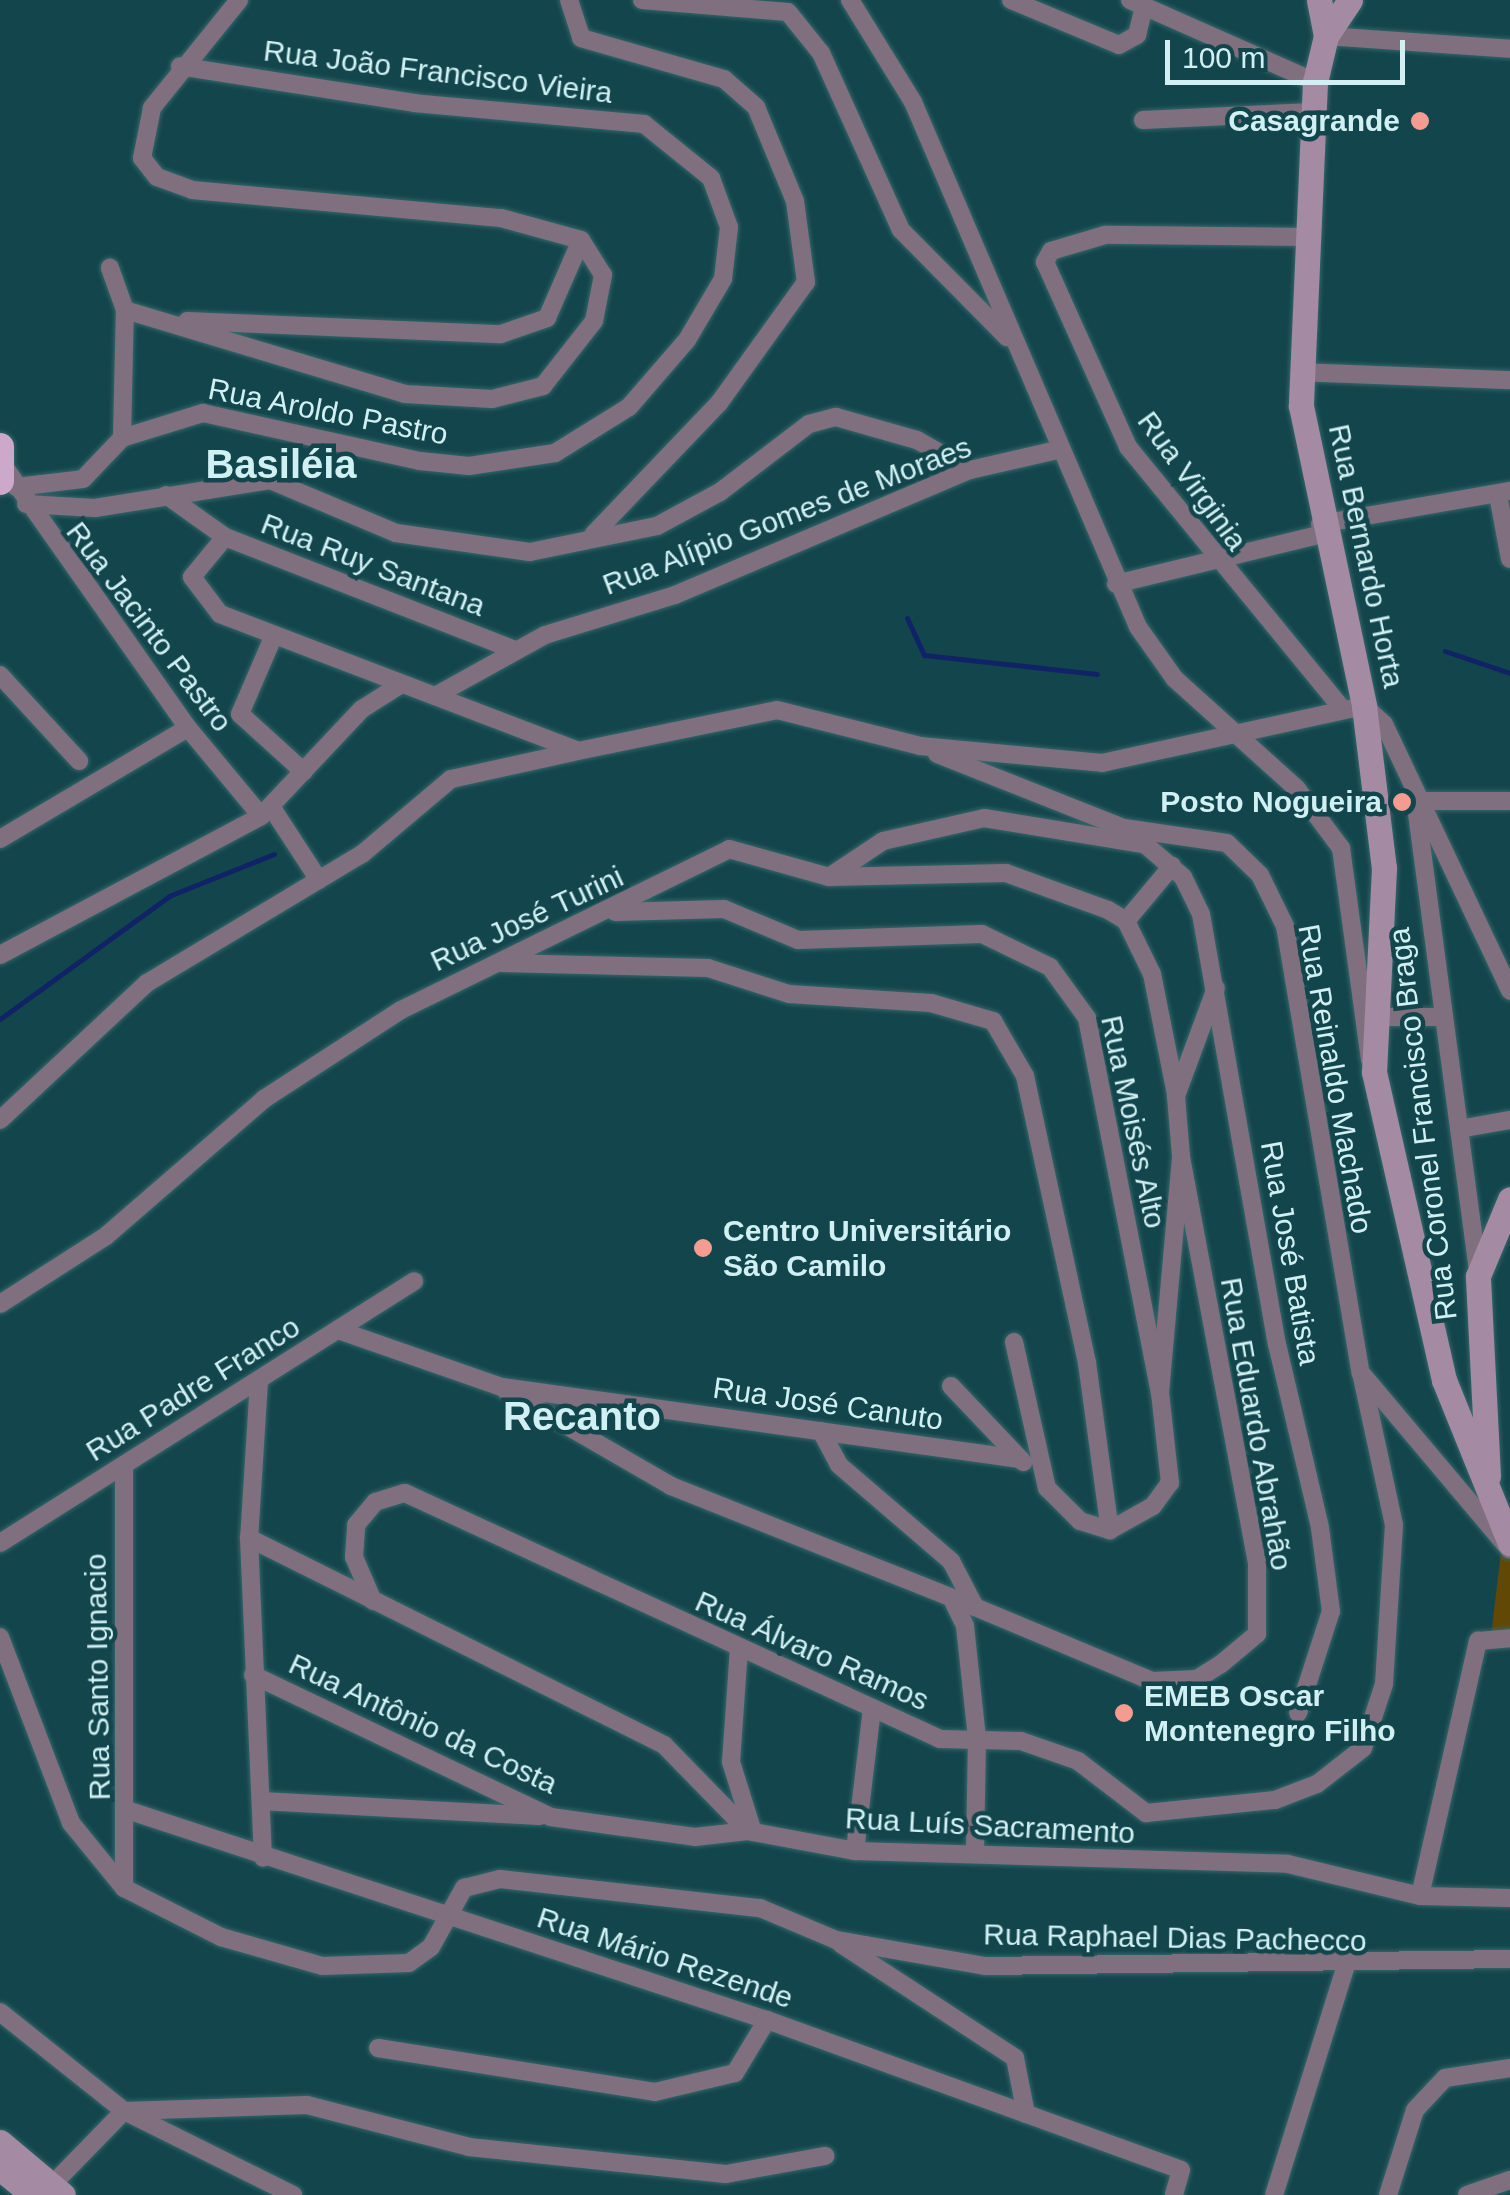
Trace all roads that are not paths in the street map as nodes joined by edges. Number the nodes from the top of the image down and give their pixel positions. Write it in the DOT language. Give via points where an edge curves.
graph roads {
  1 [pos="239,0"];
  2 [pos="570,0"];
  3 [pos="642,0"];
  4 [pos="850,0"];
  5 [pos="1011,0"];
  6 [pos="1319,0"];
  7 [pos="1350,0"];
  8 [pos="1137,3"];
  9 [pos="1326,36"];
  10 [pos="1510,49"];
  11 [pos="180,66"];
  12 [pos="1314,82"];
  13 [pos="1312,112"];
  14 [pos="1144,120"];
  15 [pos="683,149"];
  16 [pos="1312,237"];
  17 [pos="581,240"];
  18 [pos="110,268"];
  19 [pos="125,310"];
  20 [pos="173,320"];
  21 [pos="1012,342"];
  22 [pos="1300,372"];
  23 [pos="1510,380"];
  24 [pos="122,438"];
  25 [pos="1056,450"];
  26 [pos="5,470"];
  27 [pos="970,470"];
  28 [pos="1504,493"];
  29 [pos="166,495"];
  30 [pos="26,504"];
  31 [pos="1322,529"];
  32 [pos="226,536"];
  33 [pos="593,536"];
  34 [pos="1510,558"];
  35 [pos="1214,560"];
  36 [pos="1116,584"];
  37 [pos="274,635"];
  38 [pos="513,649"];
  39 [pos="0,675"];
  40 [pos="400,685"];
  41 [pos="435,696"];
  42 [pos="1352,706"];
  43 [pos="188,728"];
  44 [pos="1228,732"];
  45 [pos="920,746"];
  46 [pos="578,752"];
  47 [pos="79,761"];
  48 [pos="304,772"];
  49 [pos="1416,800"];
  50 [pos="1510,800"];
  51 [pos="267,812"];
  52 [pos="1124,828"];
  53 [pos="0,840"];
  54 [pos="1148,846"];
  55 [pos="1172,866"];
  56 [pos="829,877"];
  57 [pos="319,880"];
  58 [pos="610,912"];
  59 [pos="1126,921"];
  60 [pos="0,955"];
  61 [pos="497,963"];
  62 [pos="1218,985"];
  63 [pos="1510,991"];
  64 [pos="1377,1017"];
  65 [pos="1444,1017"];
  66 [pos="1374,1072"];
  67 [pos="1176,1096"];
  68 [pos="0,1120"];
  69 [pos="1510,1120"];
  70 [pos="1459,1129"];
  71 [pos="1181,1156"];
  72 [pos="1510,1199"];
  73 [pos="1478,1276"];
  74 [pos="414,1281"];
  75 [pos="0,1304"];
  76 [pos="338,1330"];
  77 [pos="1014,1342"];
  78 [pos="1361,1373"];
  79 [pos="259,1381"];
  80 [pos="951,1386"];
  81 [pos="502,1387"];
  82 [pos="1160,1393"];
  83 [pos="821,1432"];
  84 [pos="1020,1459"];
  85 [pos="124,1465"];
  86 [pos="1047,1488"];
  87 [pos="1491,1501"];
  88 [pos="1110,1530"];
  89 [pos="249,1538"];
  90 [pos="0,1543"];
  91 [pos="1510,1547"];
  92 [pos="952,1598"];
  93 [pos="373,1600"];
  94 [pos="975,1607"];
  95 [pos="1510,1628"];
  96 [pos="0,1638"];
  97 [pos="1510,1638"];
  98 [pos="739,1648"];
  99 [pos="254,1675"];
  100 [pos="872,1708"];
  101 [pos="1298,1713"];
  102 [pos="977,1738"];
  103 [pos="260,1801"];
  104 [pos="127,1810"];
  105 [pos="551,1817"];
  106 [pos="751,1832"];
  107 [pos="855,1851"];
  108 [pos="974,1854"];
  109 [pos="263,1858"];
  110 [pos="124,1888"];
  111 [pos="1420,1896"];
  112 [pos="1510,1898"];
  113 [pos="444,1915"];
  114 [pos="836,1940"];
  115 [pos="1510,1960"];
  116 [pos="1345,1968"];
  117 [pos="0,2012"];
  118 [pos="767,2020"];
  119 [pos="378,2048"];
  120 [pos="1510,2068"];
  121 [pos="124,2110"];
  122 [pos="1026,2114"];
  123 [pos="0,2142"];
  124 [pos="825,2156"];
  125 [pos="0,2168"];
  126 [pos="1510,2180"];
  127 [pos="49,2192"];
  128 [pos="294,2195"];
  129 [pos="1174,2195"];
  130 [pos="1274,2195"];
  131 [pos="1388,2195"];
  132 [pos="1467,2195"];
  1 -- 11 [label="street"];
  2 -- 33 [label="street" via="581,38 724,79 756,107 795,201 806,282 719,403"];
  3 -- 21 [label="street" via="788,12 820,54 901,230"];
  4 -- 21 [label="street" via="914,102"];
  5 -- 8 [label="street" via="1120,44 1136,36"];
  6 -- 9 [label="main road"];
  7 -- 9 [label="main road, Rua Bernardo Horta"];
  8 -- 12 [label="street"];
  9 -- 10 [label="street"];
  9 -- 12 [label="main road, Rua Bernardo Horta"];
  11 -- 15 [label="street, Rua João Francisco Vieira" via="415,103 644,124"];
  11 -- 17 [label="street" via="144,130 142,158 170,183 501,218"];
  12 -- 13 [label="main road, Rua Bernardo Horta"];
  13 -- 14 [label="street"];
  13 -- 16 [label="main road, Rua Bernardo Horta"];
  15 -- 24 [label="street, Rua Aroldo Pastro" via="711,178 729,226 723,279 640,394 582,441 468,466 202,412"];
  16 -- 22 [label="main road, Rua Bernardo Horta"];
  16 -- 35 [label="street, Rua Virginia" via="1105,235 1051,251 1044,262 1128,447"];
  17 -- 20 [label="street" via="547,318 501,334"];
  17 -- 20 [label="street" via="603,274 594,321 544,386 517,394 406,394"];
  18 -- 19 [label="street"];
  19 -- 20 [label="street"];
  19 -- 24 [label="street"];
  21 -- 25 [label="street"];
  22 -- 23 [label="street"];
  22 -- 31 [label="main road, Rua Bernardo Horta"];
  24 -- 26 [label="street" via="83,479"];
  25 -- 27 [label="street, Rua Alípio Gomes de Moraes"];
  25 -- 36 [label="street"];
  26 -- 30 [label="street, Rua Jacinto Pastro"];
  27 -- 33 [label="street" via="917,440 836,417 809,424 684,513"];
  27 -- 38 [label="street, Rua Alípio Gomes de Moraes" via="675,595"];
  28 -- 31 [label="street"];
  28 -- 34 [label="street"];
  29 -- 30 [label="street" via="73,510"];
  29 -- 32 [label="street, Rua Ruy Santana"];
  29 -- 33 [label="street" via="270,480 422,538 517,552"];
  30 -- 43 [label="street, Rua Jacinto Pastro"];
  31 -- 35 [label="street"];
  31 -- 42 [label="main road, Rua Bernardo Horta"];
  32 -- 37 [label="street" via="194,566 196,591 220,614"];
  32 -- 38 [label="street, Rua Ruy Santana"];
  35 -- 36 [label="street"];
  35 -- 42 [label="street, Rua Virginia"];
  36 -- 44 [label="street" via="1176,679"];
  37 -- 40 [label="street"];
  37 -- 48 [label="street" via="240,714"];
  38 -- 41 [label="street, Rua Alípio Gomes de Moraes"];
  39 -- 47 [label="street"];
  40 -- 41 [label="street"];
  40 -- 48 [label="street" via="362,709"];
  41 -- 46 [label="street"];
  42 -- 44 [label="street"];
  42 -- 49 [label="street, Rua Virginia" via="1384,724"];
  42 -- 64 [label="main road, Rua Bernardo Horta" via="1384,868"];
  43 -- 51 [label="street, Rua Jacinto Pastro"];
  43 -- 53 [label="street"];
  44 -- 45 [label="street" via="1102,763"];
  44 -- 66 [label="street" via="1298,789 1341,848 1357,1007"];
  45 -- 46 [label="street" via="777,710"];
  45 -- 52 [label="street, Rua Reinaldo Machado"];
  46 -- 57 [label="street" via="450,779"];
  48 -- 51 [label="street"];
  49 -- 50 [label="street"];
  49 -- 63 [label="street" via="1438,829"];
  49 -- 65 [label="street, Rua Coronel Francisco Braga"];
  51 -- 57 [label="street, Rua Jacinto Pastro"];
  51 -- 60 [label="street"];
  52 -- 54 [label="street, Rua José Batista"];
  52 -- 78 [label="street, Rua Reinaldo Machado" via="1227,843 1260,875 1285,926"];
  54 -- 55 [label="street, Rua José Batista"];
  54 -- 56 [label="street" via="984,818 884,841"];
  55 -- 59 [label="street"];
  55 -- 62 [label="street, Rua José Batista" via="1201,914"];
  56 -- 58 [label="street, Rua José Turini" via="729,849"];
  56 -- 59 [label="street, Rua José Turini" via="1006,874"];
  57 -- 68 [label="street" via="147,983"];
  58 -- 61 [label="street, Rua José Turini"];
  58 -- 82 [label="street, Rua Moisés Alto" via="724,909 798,940 982,934 1050,967 1087,1018"];
  59 -- 67 [label="street" via="1152,974"];
  61 -- 75 [label="street, Rua José Turini" via="401,1010 264,1099 106,1236"];
  61 -- 88 [label="street" via="708,968 789,994 932,1003 994,1021 1025,1076 1087,1363"];
  62 -- 67 [label="street"];
  62 -- 101 [label="street, Rua José Batista" via="1331,1611"];
  64 -- 65 [label="street"];
  64 -- 66 [label="main road, Rua Bernardo Horta"];
  65 -- 70 [label="street, Rua Coronel Francisco Braga"];
  66 -- 87 [label="main road, Rua Bernardo Horta" via="1444,1380"];
  67 -- 71 [label="street"];
  69 -- 70 [label="street"];
  70 -- 73 [label="street, Rua Coronel Francisco Braga"];
  71 -- 82 [label="street"];
  71 -- 94 [label="street, Rua Eduardo Abrahão" via="1257,1563 1256,1634 1197,1679 1152,1681"];
  72 -- 73 [label="main road"];
  73 -- 87 [label="main road, Rua Coronel Francisco Braga"];
  74 -- 76 [label="street, Rua Padre Franco"];
  76 -- 79 [label="street, Rua Padre Franco"];
  76 -- 81 [label="street, Rua José Canuto"];
  77 -- 86 [label="street"];
  78 -- 91 [label="street"];
  78 -- 102 [label="street, Rua Álvaro Ramos" via="1394,1525 1384,1684 1362,1748 1317,1784 1275,1800 1146,1813 1078,1761 1020,1740"];
  79 -- 85 [label="street, Rua Padre Franco"];
  79 -- 89 [label="street"];
  80 -- 84 [label="street"];
  81 -- 83 [label="street, Rua José Canuto"];
  81 -- 92 [label="street" via="671,1486"];
  82 -- 88 [label="street" via="1170,1483 1153,1506"];
  83 -- 84 [label="street, Rua José Canuto"];
  83 -- 94 [label="street" via="838,1465 951,1561"];
  84 -- 86 [label="street"];
  85 -- 90 [label="street, Rua Padre Franco"];
  85 -- 104 [label="street, Rua Santo Ignacio"];
  86 -- 88 [label="street" via="1080,1521"];
  87 -- 91 [label="main road, Rua Bernardo Horta"];
  89 -- 93 [label="street"];
  89 -- 99 [label="street"];
  92 -- 94 [label="street"];
  92 -- 102 [label="street" via="964,1626"];
  93 -- 98 [label="street, Rua Álvaro Ramos" via="354,1557 356,1525 375,1502 405,1493"];
  93 -- 106 [label="street" via="664,1745"];
  95 -- 97 [label="street"];
  96 -- 110 [label="street" via="71,1822"];
  97 -- 111 [label="street" via="1478,1641"];
  98 -- 100 [label="street, Rua Álvaro Ramos"];
  98 -- 106 [label="street" via="731,1762"];
  99 -- 103 [label="street"];
  99 -- 105 [label="street, Rua Antônio da Costa"];
  100 -- 102 [label="street, Rua Álvaro Ramos" via="940,1738"];
  100 -- 107 [label="street"];
  102 -- 108 [label="street"];
  103 -- 105 [label="street"];
  103 -- 109 [label="street"];
  104 -- 109 [label="street, Rua Mário Rezende"];
  104 -- 110 [label="street, Rua Santo Ignacio"];
  105 -- 106 [label="street, Rua Antônio da Costa" via="695,1836"];
  106 -- 107 [label="street, Rua Luís Sacramento"];
  107 -- 108 [label="street, Rua Luís Sacramento"];
  108 -- 111 [label="street, Rua Luís Sacramento" via="1288,1864"];
  109 -- 113 [label="street, Rua Mário Rezende"];
  110 -- 113 [label="street" via="222,1937 322,1966 409,1963 432,1947"];
  111 -- 112 [label="street, Rua Luís Sacramento"];
  113 -- 114 [label="street, Rua Raphael Dias Pachecco" via="464,1888 542,1882 760,1908"];
  113 -- 118 [label="street, Rua Mário Rezende"];
  114 -- 116 [label="street, Rua Raphael Dias Pachecco" via="985,1966"];
  114 -- 122 [label="street" via="1015,2058"];
  115 -- 116 [label="street, Rua Raphael Dias Pachecco"];
  116 -- 130 [label="street"];
  117 -- 121 [label="street"];
  118 -- 119 [label="street" via="735,2073 655,2092"];
  118 -- 122 [label="street, Rua Mário Rezende"];
  120 -- 131 [label="street" via="1445,2078 1415,2110"];
  121 -- 124 [label="street" via="308,2105 469,2146 726,2174"];
  121 -- 127 [label="street"];
  121 -- 128 [label="street"];
  122 -- 129 [label="street, Rua Mário Rezende" via="1181,2170"];
  123 -- 127 [label="main road"];
  125 -- 127 [label="main road"];
  126 -- 132 [label="street"];
}
